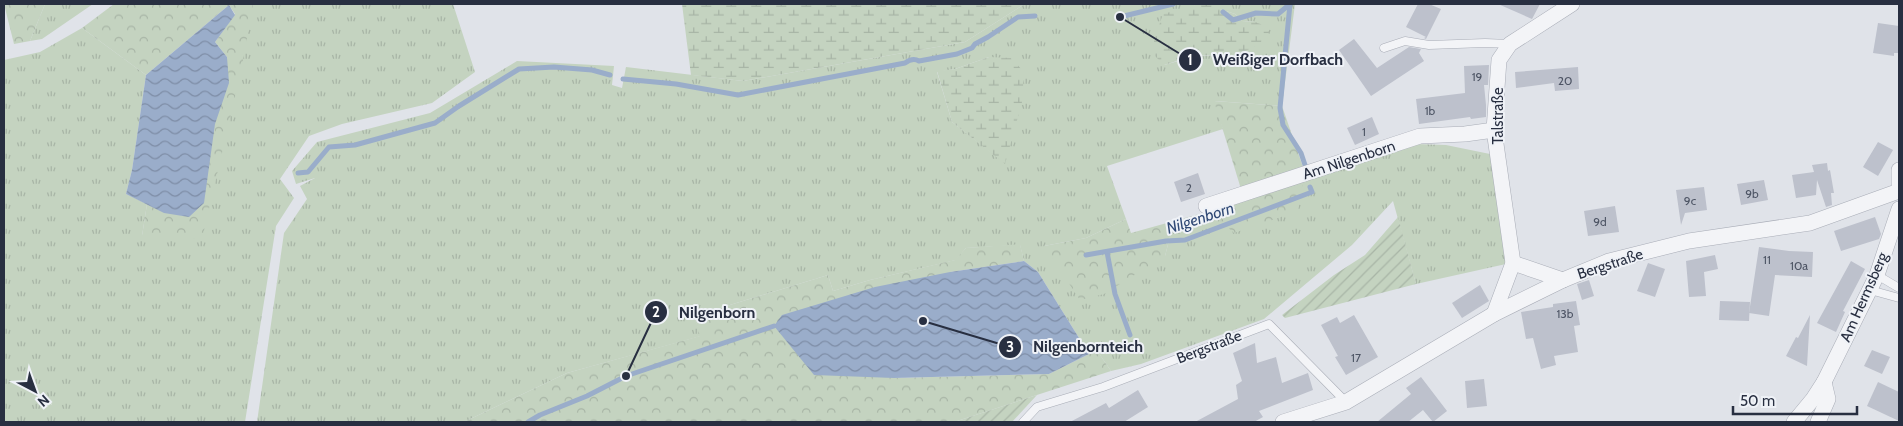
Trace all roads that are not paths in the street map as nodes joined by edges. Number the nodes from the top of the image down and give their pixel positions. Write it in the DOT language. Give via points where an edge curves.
graph roads {
  1 [pos="1572,4"];
  2 [pos="1510,44"];
  3 [pos="1384,48"];
  4 [pos="1494,130"];
  5 [pos="1899,170"];
  6 [pos="1899,184"];
  7 [pos="1899,191"];
  8 [pos="1206,206"];
  9 [pos="1899,209"];
  10 [pos="1514,263"];
  11 [pos="1877,275"];
  12 [pos="1563,280"];
  13 [pos="1899,288"];
  14 [pos="1870,290"];
  15 [pos="1899,298"];
  16 [pos="1494,314"];
  17 [pos="1824,382"];
  18 [pos="1346,402"];
  19 [pos="1023,422"];
  20 [pos="1283,422"];
  21 [pos="1794,422"];
  22 [pos="1818,422"];
  1 -- 2 [label="street, Talstraße"];
  2 -- 3 [label="lane" via="1429,45 1405,41"];
  2 -- 4 [label="street, Talstraße" via="1499,60"];
  4 -- 8 [label="street, Am Nilgenborn" via="1420,136"];
  4 -- 10 [label="street, Talstraße"];
  5 -- 6 [label="street"];
  7 -- 12 [label="street, Bergstraße" via="1810,223 1689,241 1609,261"];
  9 -- 11 [label="street, Am Hermsberg"];
  10 -- 12 [label="street"];
  10 -- 16 [label="street, Talstraße"];
  11 -- 13 [label="lane"];
  11 -- 14 [label="street, Am Hermsberg"];
  12 -- 16 [label="street, Bergstraße"];
  14 -- 15 [label="lane"];
  14 -- 17 [label="street, Am Hermsberg"];
  16 -- 18 [label="street, Bergstraße"];
  17 -- 21 [label="street, Am Hermsberg"];
  17 -- 22 [label="street, Am Hermsberg" via="1828,399"];
  18 -- 19 [label="lane, Bergstraße" via="1269,324 1104,387 1037,408"];
  18 -- 20 [label="street, Bergstraße"];
}
